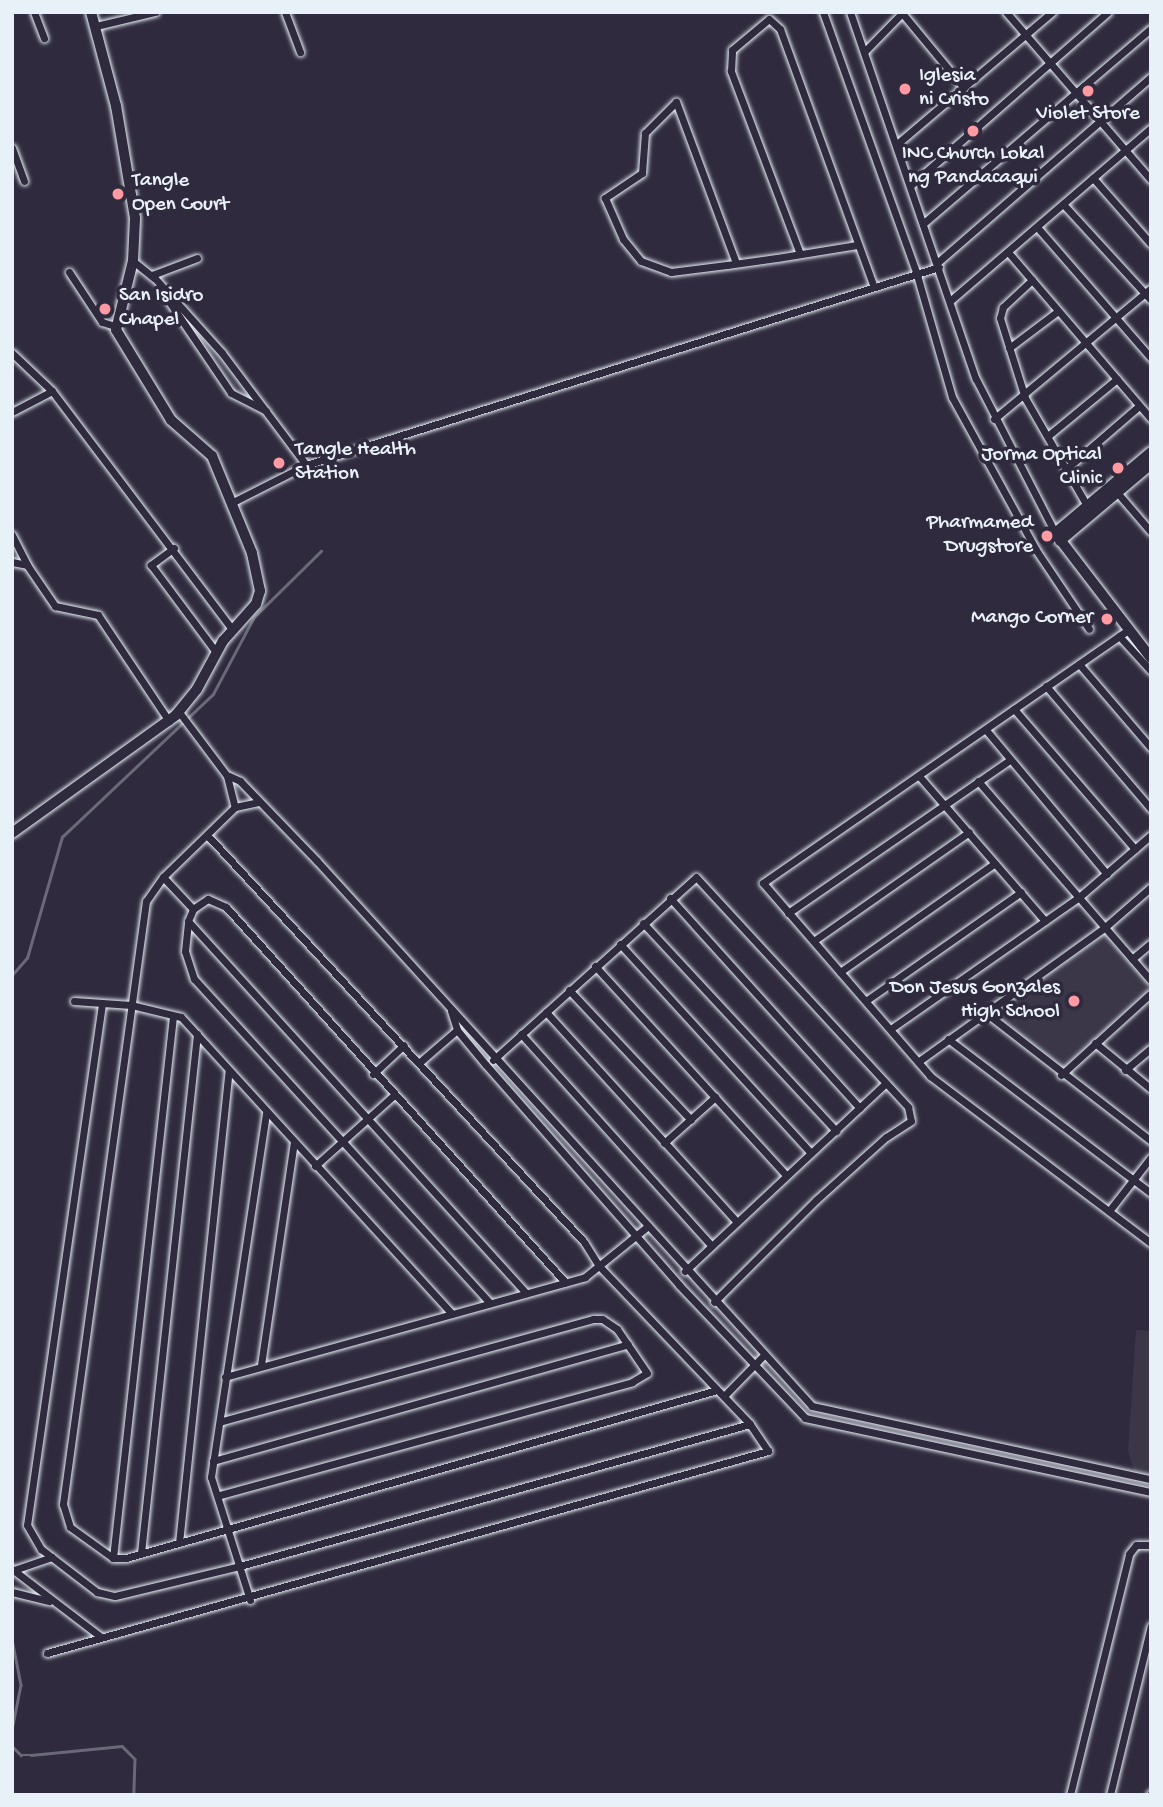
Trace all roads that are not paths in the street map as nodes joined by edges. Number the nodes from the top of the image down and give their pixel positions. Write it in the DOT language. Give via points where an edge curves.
graph roads {
  1 [pos="34,12"];
  2 [pos="91,12"];
  3 [pos="155,12"];
  4 [pos="285,12"];
  5 [pos="823,12"];
  6 [pos="850,12"];
  7 [pos="1006,12"];
  8 [pos="1052,12"];
  9 [pos="1108,12"];
  10 [pos="902,13"];
  11 [pos="764,16"];
  12 [pos="96,26"];
  13 [pos="1151,27"];
  14 [pos="1024,36"];
  15 [pos="44,38"];
  16 [pos="865,51"];
  17 [pos="300,52"];
  18 [pos="1049,63"];
  19 [pos="1151,77"];
  20 [pos="964,88"];
  21 [pos="1076,93"];
  22 [pos="1101,121"];
  23 [pos="1151,128"];
  24 [pos="897,144"];
  25 [pos="12,148"];
  26 [pos="1126,149"];
  27 [pos="1093,178"];
  28 [pos="24,180"];
  29 [pos="1151,180"];
  30 [pos="911,185"];
  31 [pos="1063,204"];
  32 [pos="925,222"];
  33 [pos="1037,227"];
  34 [pos="1151,244"];
  35 [pos="857,246"];
  36 [pos="1008,252"];
  37 [pos="800,254"];
  38 [pos="197,258"];
  39 [pos="133,261"];
  40 [pos="736,263"];
  41 [pos="938,264"];
  42 [pos="69,272"];
  43 [pos="152,275"];
  44 [pos="917,275"];
  45 [pos="1032,281"];
  46 [pos="873,285"];
  47 [pos="1148,290"];
  48 [pos="950,300"];
  49 [pos="1151,300"];
  50 [pos="1058,311"];
  51 [pos="1117,319"];
  52 [pos="116,326"];
  53 [pos="1086,344"];
  54 [pos="1009,348"];
  55 [pos="12,353"];
  56 [pos="1151,358"];
  57 [pos="1117,379"];
  58 [pos="52,391"];
  59 [pos="1025,398"];
  60 [pos="1139,406"];
  61 [pos="12,412"];
  62 [pos="269,412"];
  63 [pos="994,419"];
  64 [pos="1151,419"];
  65 [pos="1049,435"];
  66 [pos="1151,452"];
  67 [pos="306,464"];
  68 [pos="1151,464"];
  69 [pos="1066,469"];
  70 [pos="1114,489"];
  71 [pos="233,502"];
  72 [pos="1087,506"];
  73 [pos="1151,532"];
  74 [pos="12,535"];
  75 [pos="1057,537"];
  76 [pos="174,548"];
  77 [pos="12,562"];
  78 [pos="27,565"];
  79 [pos="1089,629"];
  80 [pos="233,630"];
  81 [pos="1124,633"];
  82 [pos="216,652"];
  83 [pos="1147,658"];
  84 [pos="1079,664"];
  85 [pos="1151,671"];
  86 [pos="1045,686"];
  87 [pos="1014,709"];
  88 [pos="184,719"];
  89 [pos="169,721"];
  90 [pos="986,730"];
  91 [pos="1151,748"];
  92 [pos="1010,760"];
  93 [pos="227,776"];
  94 [pos="919,776"];
  95 [pos="978,781"];
  96 [pos="259,802"];
  97 [pos="946,804"];
  98 [pos="235,807"];
  99 [pos="1151,809"];
  100 [pos="969,832"];
  101 [pos="12,833"];
  102 [pos="1151,835"];
  103 [pos="208,836"];
  104 [pos="1135,849"];
  105 [pos="995,863"];
  106 [pos="1107,874"];
  107 [pos="163,877"];
  108 [pos="1151,887"];
  109 [pos="1021,892"];
  110 [pos="670,898"];
  111 [pos="1078,898"];
  112 [pos="193,909"];
  113 [pos="788,913"];
  114 [pos="188,921"];
  115 [pos="1045,921"];
  116 [pos="643,923"];
  117 [pos="1104,928"];
  118 [pos="815,940"];
  119 [pos="1151,943"];
  120 [pos="620,944"];
  121 [pos="1132,959"];
  122 [pos="595,966"];
  123 [pos="841,972"];
  124 [pos="1151,981"];
  125 [pos="569,990"];
  126 [pos="1151,993"];
  127 [pos="867,1000"];
  128 [pos="74,1001"];
  129 [pos="102,1004"];
  130 [pos="131,1005"];
  131 [pos="449,1006"];
  132 [pos="546,1012"];
  133 [pos="986,1013"];
  134 [pos="173,1016"];
  135 [pos="892,1028"];
  136 [pos="457,1030"];
  137 [pos="197,1034"];
  138 [pos="522,1034"];
  139 [pos="948,1039"];
  140 [pos="1095,1043"];
  141 [pos="404,1045"];
  142 [pos="1151,1048"];
  143 [pos="495,1059"];
  144 [pos="919,1061"];
  145 [pos="420,1062"];
  146 [pos="486,1065"];
  147 [pos="1125,1070"];
  148 [pos="229,1071"];
  149 [pos="373,1074"];
  150 [pos="1061,1076"];
  151 [pos="886,1083"];
  152 [pos="1151,1088"];
  153 [pos="394,1095"];
  154 [pos="715,1097"];
  155 [pos="860,1108"];
  156 [pos="266,1112"];
  157 [pos="369,1119"];
  158 [pos="691,1120"];
  159 [pos="836,1131"];
  160 [pos="1151,1141"];
  161 [pos="294,1142"];
  162 [pos="344,1143"];
  163 [pos="664,1143"];
  164 [pos="811,1153"];
  165 [pos="1151,1157"];
  166 [pos="315,1166"];
  167 [pos="786,1175"];
  168 [pos="1133,1180"];
  169 [pos="1151,1193"];
  170 [pos="1109,1211"];
  171 [pos="736,1221"];
  172 [pos="648,1226"];
  173 [pos="636,1236"];
  174 [pos="1151,1242"];
  175 [pos="710,1244"];
  176 [pos="599,1266"];
  177 [pos="685,1271"];
  178 [pos="565,1282"];
  179 [pos="526,1293"];
  180 [pos="713,1302"];
  181 [pos="490,1303"];
  182 [pos="452,1314"];
  183 [pos="628,1344"];
  184 [pos="763,1356"];
  185 [pos="261,1365"];
  186 [pos="754,1365"];
  187 [pos="225,1377"];
  188 [pos="721,1393"];
  189 [pos="222,1421"];
  190 [pos="750,1424"];
  191 [pos="931,1432"];
  192 [pos="929,1444"];
  193 [pos="212,1461"];
  194 [pos="1151,1479"];
  195 [pos="1151,1492"];
  196 [pos="220,1494"];
  197 [pos="230,1531"];
  198 [pos="178,1543"];
  199 [pos="1151,1545"];
  200 [pos="141,1553"];
  201 [pos="52,1558"];
  202 [pos="113,1558"];
  203 [pos="240,1566"];
  204 [pos="13,1569"];
  205 [pos="12,1592"];
  206 [pos="250,1600"];
  207 [pos="51,1602"];
  208 [pos="1151,1626"];
  209 [pos="101,1637"];
  210 [pos="47,1653"];
  211 [pos="1070,1795"];
  212 [pos="1110,1795"];
  1 -- 15 [label="street"];
  2 -- 12 [label="street"];
  3 -- 12 [label="street"];
  4 -- 17 [label="street"];
  5 -- 44 [label="street"];
  6 -- 16 [label="street"];
  7 -- 14 [label="street"];
  8 -- 14 [label="street"];
  9 -- 18 [label="street"];
  10 -- 16 [label="street"];
  10 -- 20 [label="street"];
  11 -- 35 [label="street" via="780,29"];
  11 -- 37 [label="street" via="732,50 731,71"];
  12 -- 39 [label="street" via="125,149 135,218"];
  13 -- 21 [label="street"];
  14 -- 18 [label="street"];
  14 -- 20 [label="street"];
  16 -- 24 [label="street"];
  18 -- 21 [label="street"];
  18 -- 30 [label="street"];
  19 -- 22 [label="street"];
  20 -- 24 [label="street"];
  21 -- 22 [label="street"];
  21 -- 32 [label="street"];
  22 -- 26 [label="street"];
  22 -- 41 [label="street"];
  23 -- 26 [label="street"];
  24 -- 30 [label="street"];
  25 -- 28 [label="street"];
  26 -- 27 [label="street"];
  26 -- 29 [label="street"];
  27 -- 31 [label="street"];
  27 -- 34 [label="street"];
  30 -- 32 [label="street"];
  31 -- 33 [label="street"];
  31 -- 47 [label="street"];
  32 -- 41 [label="street"];
  33 -- 36 [label="street"];
  33 -- 51 [label="street"];
  35 -- 37 [label="street"];
  35 -- 46 [label="street"];
  36 -- 45 [label="street"];
  36 -- 48 [label="street"];
  37 -- 40 [label="street"];
  38 -- 43 [label="street"];
  39 -- 43 [label="street"];
  39 -- 52 [label="street"];
  40 -- 40 [label="street" via="658,271 628,246 606,206 612,191 642,173 645,133 676,102"];
  41 -- 44 [label="street"];
  41 -- 48 [label="street"];
  42 -- 52 [label="street" via="102,322"];
  43 -- 62 [label="street"];
  43 -- 62 [label="street" via="231,393"];
  44 -- 46 [label="street"];
  44 -- 79 [label="street" via="956,405 1036,550"];
  45 -- 50 [label="street"];
  45 -- 54 [label="street" via="999,314"];
  46 -- 67 [label="street"];
  47 -- 49 [label="street"];
  47 -- 51 [label="street"];
  48 -- 63 [label="street"];
  50 -- 53 [label="street"];
  50 -- 54 [label="street"];
  51 -- 53 [label="street"];
  51 -- 56 [label="street"];
  52 -- 71 [label="street" via="171,420 212,456"];
  53 -- 57 [label="street"];
  53 -- 59 [label="street"];
  54 -- 59 [label="street"];
  55 -- 58 [label="street"];
  57 -- 60 [label="street"];
  57 -- 65 [label="street"];
  58 -- 61 [label="street"];
  58 -- 76 [label="street"];
  59 -- 63 [label="street"];
  59 -- 65 [label="street"];
  60 -- 64 [label="street"];
  60 -- 69 [label="street"];
  62 -- 67 [label="street"];
  63 -- 75 [label="street"];
  65 -- 69 [label="street"];
  66 -- 70 [label="street"];
  67 -- 71 [label="street"];
  68 -- 70 [label="street"];
  69 -- 72 [label="street"];
  70 -- 72 [label="street"];
  70 -- 73 [label="street"];
  70 -- 75 [label="street"];
  71 -- 80 [label="street" via="260,583 257,604"];
  72 -- 75 [label="street"];
  74 -- 78 [label="street"];
  75 -- 81 [label="street"];
  76 -- 80 [label="street"];
  76 -- 82 [label="street" via="151,565"];
  77 -- 78 [label="street"];
  78 -- 89 [label="street" via="55,606 90,611 105,622"];
  80 -- 82 [label="street"];
  81 -- 83 [label="street"];
  81 -- 84 [label="street"];
  82 -- 88 [label="street"];
  83 -- 85 [label="street"];
  84 -- 86 [label="street"];
  84 -- 91 [label="street"];
  86 -- 87 [label="street"];
  86 -- 99 [label="street"];
  87 -- 90 [label="street"];
  87 -- 104 [label="street"];
  88 -- 89 [label="street"];
  88 -- 93 [label="street"];
  89 -- 101 [label="street"];
  90 -- 92 [label="street"];
  90 -- 94 [label="street"];
  92 -- 95 [label="street"];
  92 -- 106 [label="street"];
  93 -- 96 [label="street" via="240,781"];
  93 -- 98 [label="street"];
  94 -- 97 [label="street"];
  94 -- 113 [label="street" via="763,883"];
  95 -- 97 [label="street"];
  95 -- 111 [label="street"];
  96 -- 98 [label="street"];
  96 -- 131 [label="street"];
  97 -- 100 [label="street"];
  97 -- 113 [label="street"];
  98 -- 103 [label="street"];
  100 -- 105 [label="street"];
  100 -- 118 [label="street"];
  102 -- 104 [label="street"];
  103 -- 107 [label="street"];
  103 -- 141 [label="street"];
  104 -- 106 [label="street"];
  105 -- 109 [label="street"];
  105 -- 123 [label="street"];
  106 -- 111 [label="street"];
  107 -- 112 [label="street"];
  107 -- 130 [label="street" via="146,901"];
  108 -- 117 [label="street"];
  109 -- 115 [label="street"];
  109 -- 127 [label="street"];
  110 -- 116 [label="street"];
  110 -- 151 [label="street" via="696,877"];
  110 -- 155 [label="street"];
  111 -- 115 [label="street"];
  111 -- 117 [label="street"];
  112 -- 114 [label="street"];
  112 -- 149 [label="street" via="208,899 221,903"];
  113 -- 118 [label="street"];
  114 -- 157 [label="street"];
  114 -- 162 [label="street" via="185,951 194,979"];
  115 -- 135 [label="street"];
  116 -- 120 [label="street"];
  116 -- 159 [label="street"];
  117 -- 121 [label="street"];
  117 -- 133 [label="street"];
  118 -- 123 [label="street"];
  119 -- 121 [label="street"];
  120 -- 122 [label="street"];
  120 -- 164 [label="street"];
  121 -- 124 [label="street"];
  122 -- 125 [label="street"];
  122 -- 154 [label="street"];
  123 -- 127 [label="street"];
  125 -- 132 [label="street"];
  125 -- 158 [label="street"];
  126 -- 140 [label="street"];
  127 -- 135 [label="street"];
  128 -- 129 [label="street"];
  129 -- 130 [label="street"];
  129 -- 201 [label="street" via="27,1525 30,1537"];
  130 -- 134 [label="street"];
  130 -- 202 [label="street" via="63,1504 73,1531"];
  131 -- 136 [label="street"];
  131 -- 143 [label="street"];
  132 -- 138 [label="street"];
  132 -- 163 [label="street"];
  133 -- 139 [label="street"];
  133 -- 150 [label="street"];
  134 -- 137 [label="street" via="181,1017"];
  134 -- 202 [label="street"];
  135 -- 144 [label="street"];
  136 -- 145 [label="street"];
  136 -- 146 [label="street"];
  137 -- 148 [label="street"];
  137 -- 200 [label="street"];
  138 -- 143 [label="street"];
  138 -- 175 [label="street"];
  139 -- 144 [label="street"];
  139 -- 168 [label="street"];
  140 -- 147 [label="street"];
  140 -- 150 [label="street"];
  141 -- 145 [label="street"];
  141 -- 149 [label="street"];
  142 -- 147 [label="street"];
  143 -- 146 [label="street"];
  143 -- 172 [label="street"];
  144 -- 170 [label="street" via="946,1089"];
  145 -- 176 [label="street" via="584,1242"];
  146 -- 173 [label="street"];
  147 -- 152 [label="street"];
  148 -- 156 [label="street"];
  148 -- 198 [label="street"];
  149 -- 153 [label="street"];
  150 -- 160 [label="street"];
  151 -- 155 [label="street"];
  151 -- 180 [label="street" via="908,1107 911,1121 886,1137 816,1200"];
  153 -- 157 [label="street"];
  153 -- 178 [label="street"];
  154 -- 158 [label="street"];
  154 -- 167 [label="street"];
  155 -- 159 [label="street"];
  156 -- 161 [label="street"];
  156 -- 187 [label="street"];
  157 -- 162 [label="street"];
  157 -- 179 [label="street"];
  158 -- 163 [label="street"];
  159 -- 164 [label="street"];
  161 -- 166 [label="street"];
  161 -- 185 [label="street"];
  162 -- 166 [label="street"];
  162 -- 181 [label="street"];
  163 -- 171 [label="street"];
  164 -- 167 [label="street"];
  165 -- 168 [label="street"];
  166 -- 182 [label="street"];
  167 -- 171 [label="street"];
  168 -- 169 [label="street"];
  168 -- 170 [label="street"];
  170 -- 174 [label="street"];
  171 -- 175 [label="street"];
  172 -- 173 [label="street"];
  172 -- 177 [label="street"];
  173 -- 176 [label="street"];
  173 -- 186 [label="street"];
  175 -- 177 [label="street"];
  176 -- 178 [label="street" via="585,1277"];
  176 -- 188 [label="street"];
  177 -- 180 [label="street"];
  178 -- 179 [label="street"];
  179 -- 181 [label="street"];
  180 -- 184 [label="street"];
  181 -- 182 [label="street"];
  182 -- 185 [label="street"];
  183 -- 189 [label="street" via="617,1329 593,1319"];
  183 -- 193 [label="street"];
  183 -- 196 [label="street" via="645,1367 645,1377"];
  184 -- 186 [label="street"];
  184 -- 191 [label="street" via="820,1410"];
  185 -- 187 [label="street"];
  186 -- 188 [label="street"];
  186 -- 192 [label="street" via="805,1418"];
  187 -- 189 [label="street"];
  188 -- 190 [label="street"];
  188 -- 197 [label="street"];
  189 -- 193 [label="street"];
  190 -- 203 [label="street"];
  190 -- 206 [label="street" via="768,1451"];
  191 -- 192 [label="street"];
  191 -- 194 [label="street"];
  192 -- 195 [label="street"];
  193 -- 196 [label="street" via="211,1477"];
  196 -- 197 [label="street"];
  197 -- 198 [label="street"];
  197 -- 203 [label="street"];
  198 -- 200 [label="street"];
  199 -- 211 [label="street" via="1136,1545 1129,1554"];
  200 -- 202 [label="street"];
  201 -- 203 [label="street" via="106,1597"];
  201 -- 204 [label="street"];
  203 -- 206 [label="street"];
  204 -- 207 [label="street"];
  205 -- 207 [label="street"];
  206 -- 209 [label="street"];
  207 -- 209 [label="street"];
  208 -- 212 [label="street"];
  209 -- 210 [label="street"];
}
